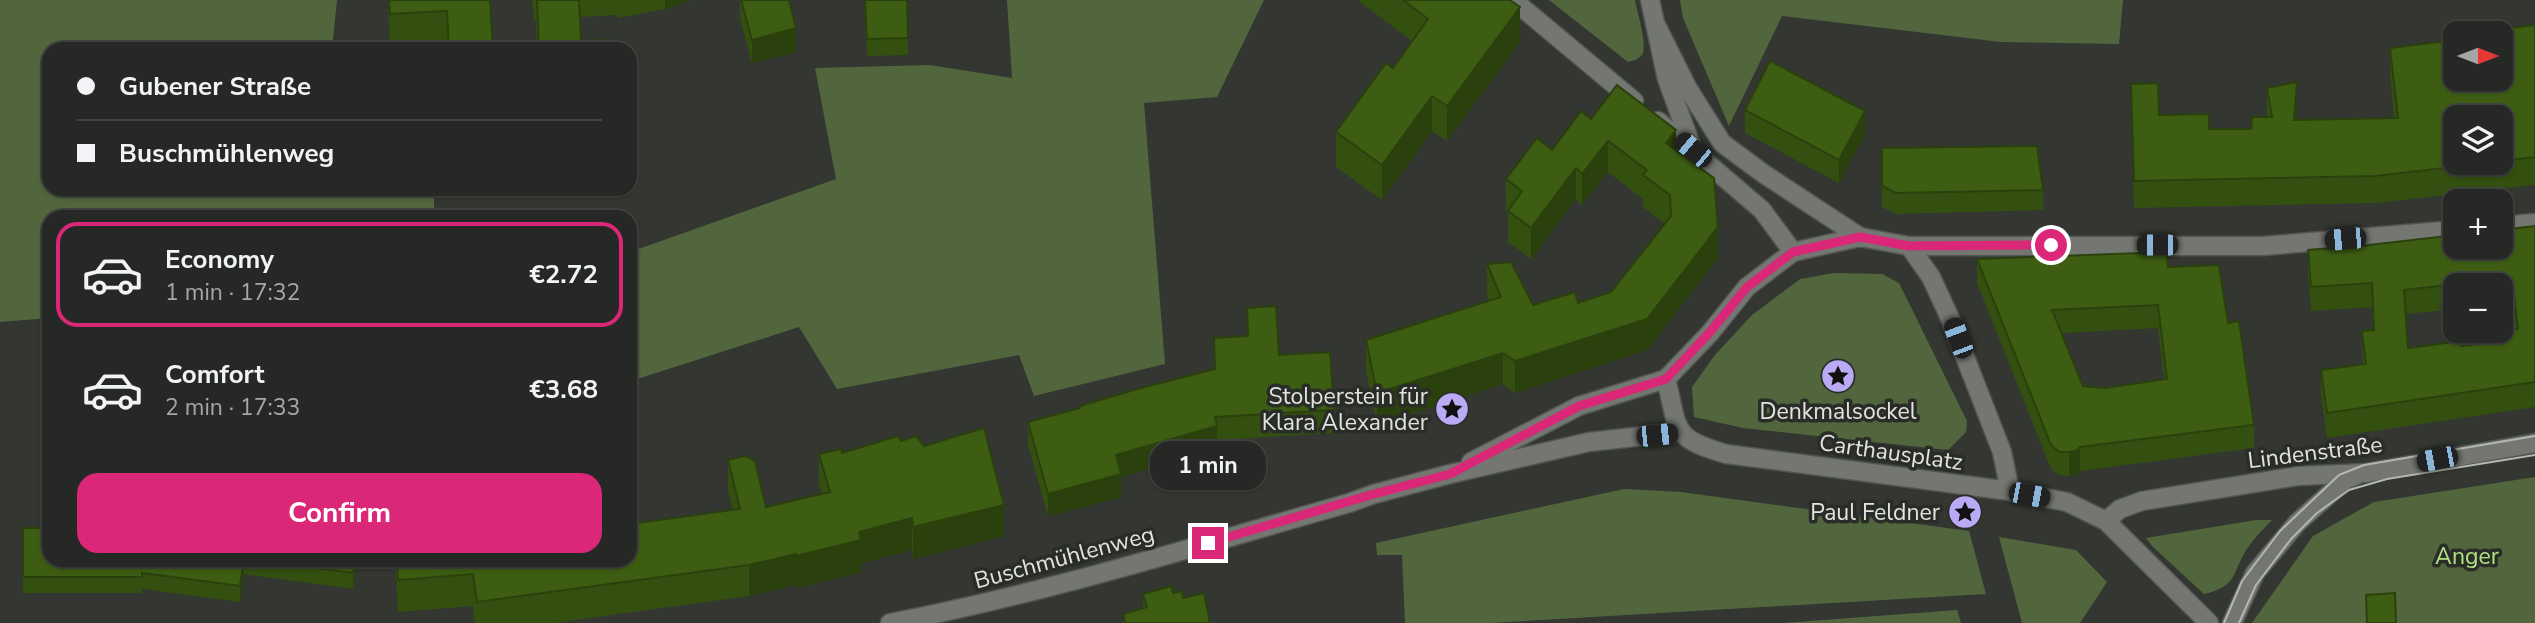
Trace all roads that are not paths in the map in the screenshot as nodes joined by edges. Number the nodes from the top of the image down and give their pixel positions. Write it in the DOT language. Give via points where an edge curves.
graph roads {
  1 [pos="1513,0"];
  2 [pos="1650,0"];
  3 [pos="1655,23"];
  4 [pos="1693,150"];
  5 [pos="2535,223"];
  6 [pos="2513,225"];
  7 [pos="2443,231"];
  8 [pos="1860,237"];
  9 [pos="1909,246"];
  10 [pos="1793,252"];
  11 [pos="1666,379"];
  12 [pos="1679,432"];
  13 [pos="2535,443"];
  14 [pos="2366,473"];
  15 [pos="1450,474"];
  16 [pos="2010,491"];
  17 [pos="2106,521"];
  18 [pos="890,623"];
  19 [pos="2210,623"];
  20 [pos="2232,623"];
  1 -- 4 [label="street"];
  2 -- 3 [label="street"];
  3 -- 4 [label="street" via="1667,79"];
  3 -- 8 [label="street" via="1722,143"];
  4 -- 10 [label="street" via="1762,210"];
  5 -- 6 [label="street"];
  7 -- 9 [label="street" via="2263,246"];
  8 -- 9 [label="street"];
  8 -- 10 [label="street"];
  9 -- 16 [label="street, Carthausplatz" via="1931,277 1949,316 2002,452"];
  10 -- 11 [label="street" via="1747,287"];
  11 -- 12 [label="street"];
  11 -- 15 [label="street, Buschmühlenweg" via="1579,406"];
  12 -- 15 [label="street, Buschmühlenweg" via="1589,442"];
  12 -- 16 [label="street, Carthausplatz" via="1695,445 1726,454"];
  13 -- 14 [label="street, Lindenstraße"];
  14 -- 17 [label="street, Lindenstraße" via="2298,476 2142,501 2120,509"];
  14 -- 20 [label="street" via="2345,480 2297,523 2255,573"];
  15 -- 18 [label="street, Buschmühlenweg" via="1078,580"];
  16 -- 17 [label="street, Carthausplatz" via="2067,502"];
  17 -- 19 [label="street, Carthausplatz"];
}
